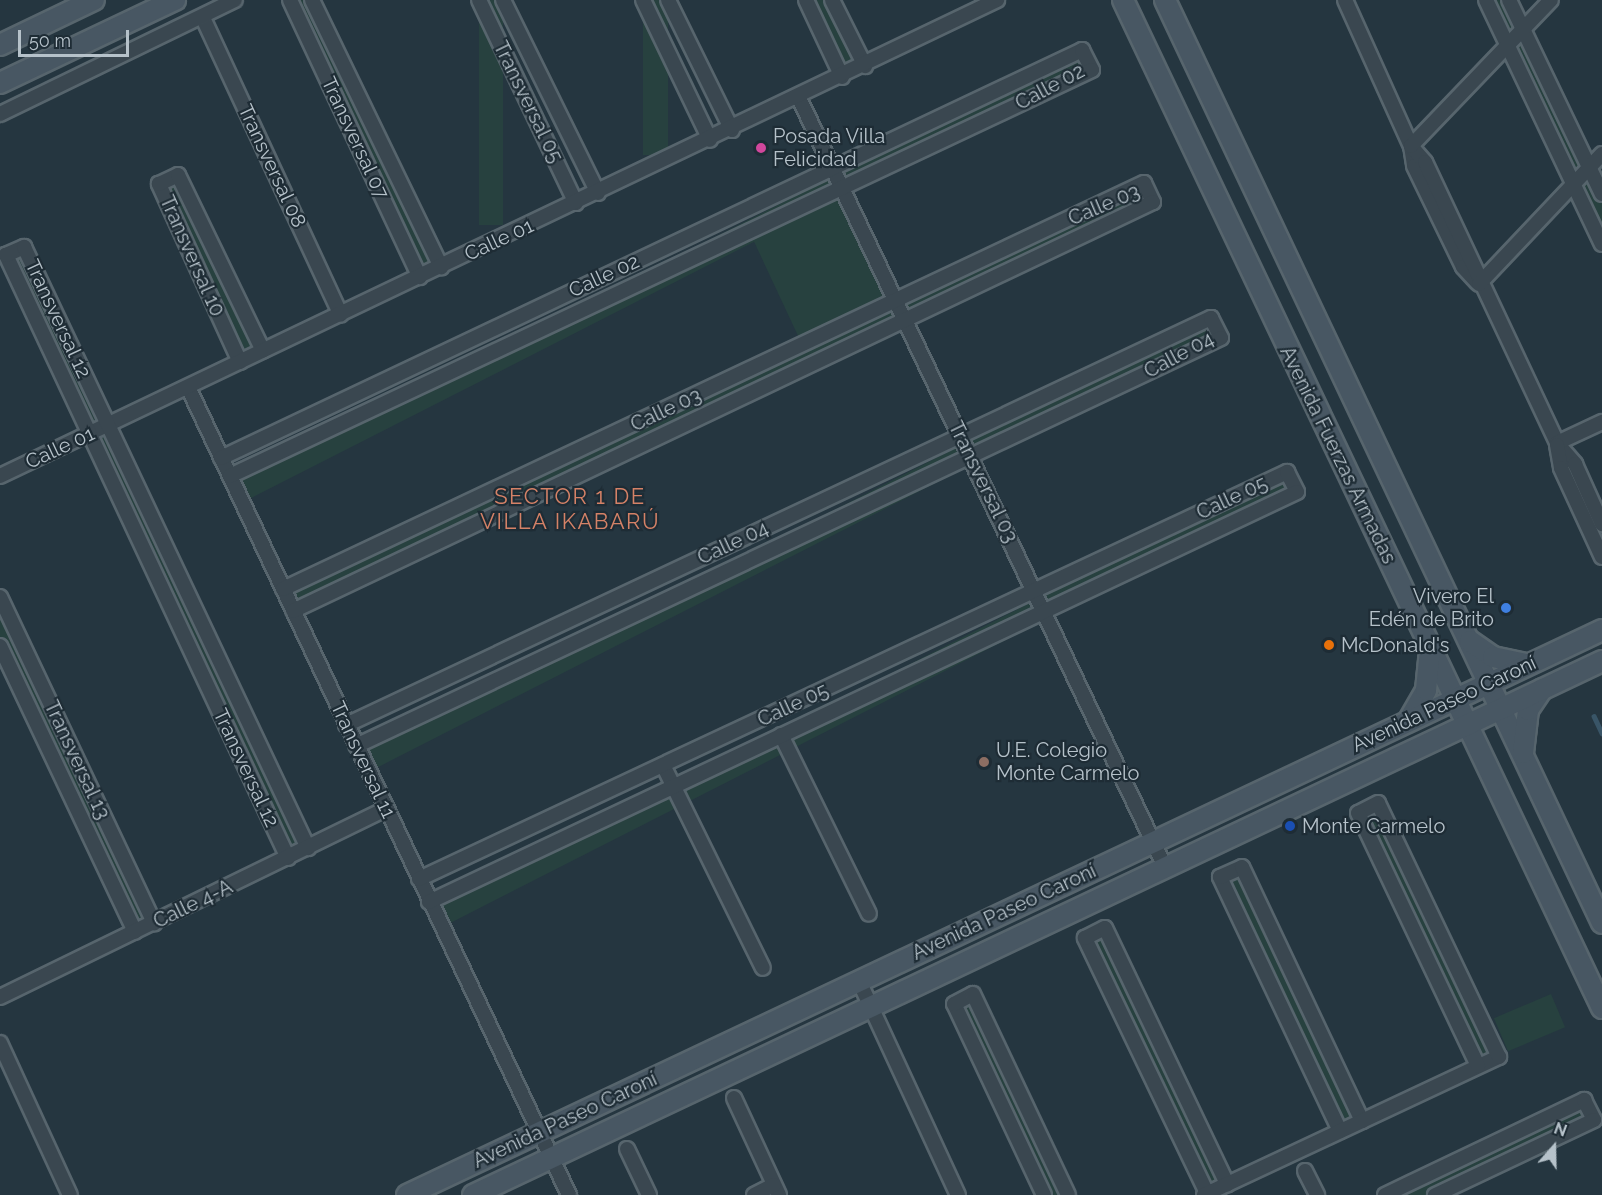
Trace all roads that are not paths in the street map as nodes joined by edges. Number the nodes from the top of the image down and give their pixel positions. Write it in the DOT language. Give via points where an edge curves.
graph roads {
  1 [pos="94,0"];
  2 [pos="175,0"];
  3 [pos="235,0"];
  4 [pos="290,0"];
  5 [pos="312,0"];
  6 [pos="479,0"];
  7 [pos="503,0"];
  8 [pos="643,0"];
  9 [pos="668,0"];
  10 [pos="806,0"];
  11 [pos="832,0"];
  12 [pos="1123,0"];
  13 [pos="1165,0"];
  14 [pos="1345,0"];
  15 [pos="1486,0"];
  16 [pos="1509,0"];
  17 [pos="1551,0"];
  18 [pos="997,2"];
  19 [pos="976,6"];
  20 [pos="203,18"];
  21 [pos="1521,30"];
  22 [pos="0,45"];
  23 [pos="1508,45"];
  24 [pos="865,66"];
  25 [pos="843,77"];
  26 [pos="0,83"];
  27 [pos="800,98"];
  28 [pos="0,114"];
  29 [pos="732,130"];
  30 [pos="710,140"];
  31 [pos="1411,146"];
  32 [pos="1602,154"];
  33 [pos="833,167"];
  34 [pos="1589,167"];
  35 [pos="1573,184"];
  36 [pos="842,188"];
  37 [pos="598,193"];
  38 [pos="1602,194"];
  39 [pos="576,203"];
  40 [pos="1602,244"];
  41 [pos="1004,250"];
  42 [pos="441,267"];
  43 [pos="1013,269"];
  44 [pos="420,277"];
  45 [pos="1479,284"];
  46 [pos="896,301"];
  47 [pos="341,315"];
  48 [pos="905,320"];
  49 [pos="462,344"];
  50 [pos="263,351"];
  51 [pos="240,363"];
  52 [pos="470,363"];
  53 [pos="1088,376"];
  54 [pos="188,387"];
  55 [pos="1098,396"];
  56 [pos="1602,422"];
  57 [pos="108,425"];
  58 [pos="89,434"];
  59 [pos="960,435"];
  60 [pos="1557,443"];
  61 [pos="971,457"];
  62 [pos="221,458"];
  63 [pos="0,476"];
  64 [pos="230,476"];
  65 [pos="526,476"];
  66 [pos="536,496"];
  67 [pos="1201,513"];
  68 [pos="1176,524"];
  69 [pos="1602,524"];
  70 [pos="406,532"];
  71 [pos="1210,532"];
  72 [pos="1142,541"];
  73 [pos="1186,544"];
  74 [pos="416,553"];
  75 [pos="1110,556"];
  76 [pos="1602,557"];
  77 [pos="1151,560"];
  78 [pos="1120,575"];
  79 [pos="283,590"];
  80 [pos="1035,591"];
  81 [pos="1,603"];
  82 [pos="1044,610"];
  83 [pos="293,611"];
  84 [pos="581,615"];
  85 [pos="1602,630"];
  86 [pos="591,634"];
  87 [pos="207,636"];
  88 [pos="1466,637"];
  89 [pos="927,642"];
  90 [pos="188,644"];
  91 [pos="1430,644"];
  92 [pos="0,646"];
  93 [pos="936,661"];
  94 [pos="1602,661"];
  95 [pos="1530,663"];
  96 [pos="1488,683"];
  97 [pos="1542,689"];
  98 [pos="1456,698"];
  99 [pos="52,706"];
  100 [pos="1500,709"];
  101 [pos="32,714"];
  102 [pos="765,718"];
  103 [pos="1409,720"];
  104 [pos="346,724"];
  105 [pos="1467,725"];
  106 [pos="778,736"];
  107 [pos="721,738"];
  108 [pos="1428,743"];
  109 [pos="356,746"];
  110 [pos="730,759"];
  111 [pos="1523,759"];
  112 [pos="1487,764"];
  113 [pos="663,765"];
  114 [pos="673,786"];
  115 [pos="386,810"];
  116 [pos="1153,842"];
  117 [pos="308,848"];
  118 [pos="288,858"];
  119 [pos="1165,867"];
  120 [pos="419,879"];
  121 [pos="429,902"];
  122 [pos="869,914"];
  123 [pos="154,923"];
  124 [pos="1602,923"];
  125 [pos="135,932"];
  126 [pos="763,968"];
  127 [pos="859,981"];
  128 [pos="0,996"];
  129 [pos="871,1006"];
  130 [pos="1602,1008"];
  131 [pos="0,1043"];
  132 [pos="1478,1066"];
  133 [pos="734,1098"];
  134 [pos="1362,1121"];
  135 [pos="1340,1131"];
  136 [pos="539,1132"];
  137 [pos="627,1149"];
  138 [pos="551,1158"];
  139 [pos="1305,1171"];
  140 [pos="1227,1184"];
  141 [pos="777,1190"];
  142 [pos="1206,1194"];
  143 [pos="70,1195"];
  144 [pos="407,1195"];
  145 [pos="472,1195"];
  146 [pos="569,1195"];
  147 [pos="649,1195"];
  148 [pos="754,1195"];
  149 [pos="958,1195"];
  150 [pos="1044,1195"];
  151 [pos="1068,1195"];
  152 [pos="1317,1195"];
  153 [pos="1385,1195"];
  154 [pos="1435,1195"];
  1 -- 22 [label="street"];
  2 -- 26 [label="street"];
  3 -- 20 [label="street"];
  4 -- 44 [label="street, Transversal 07"];
  5 -- 42 [label="street, Transversal 07"];
  6 -- 39 [label="street, Transversal 05"];
  7 -- 37 [label="street, Transversal 05"];
  8 -- 30 [label="street"];
  9 -- 29 [label="street"];
  10 -- 25 [label="street"];
  11 -- 24 [label="street"];
  12 -- 91 [label="street, Avenida Fuerzas Armadas"];
  13 -- 88 [label="street, Avenida Fuerzas Armadas"];
  14 -- 31 [label="street"];
  15 -- 23 [label="street"];
  16 -- 21 [label="street"];
  17 -- 21 [label="street"];
  18 -- 19 [label="street, Calle 01"];
  19 -- 24 [label="street, Calle 01"];
  20 -- 28 [label="street"];
  20 -- 47 [label="street, Transversal 08"];
  21 -- 23 [label="street"];
  21 -- 34 [label="street"];
  23 -- 31 [label="street"];
  23 -- 35 [label="street"];
  24 -- 25 [label="street, Calle 01"];
  25 -- 27 [label="street, Calle 01"];
  27 -- 29 [label="street, Calle 01"];
  27 -- 33 [label="street, Transversal 03"];
  29 -- 30 [label="street, Calle 01"];
  30 -- 37 [label="street, Calle 01"];
  31 -- 45 [label="street" via="1414,166 1463,267"];
  32 -- 34 [label="street"];
  33 -- 36 [label="street, Transversal 03"];
  33 -- 36 [label="street, Calle 02" via="1082,50 1092,70"];
  33 -- 49 [label="street, Calle 02"];
  34 -- 35 [label="street"];
  34 -- 38 [label="street"];
  35 -- 40 [label="street"];
  35 -- 45 [label="street"];
  36 -- 46 [label="street, Transversal 03"];
  36 -- 52 [label="street, Calle 02"];
  37 -- 39 [label="street, Calle 01"];
  39 -- 42 [label="street, Calle 01"];
  41 -- 43 [label="street"];
  41 -- 43 [label="street, Calle 03" via="1144,183 1153,202"];
  41 -- 46 [label="street, Calle 03"];
  42 -- 44 [label="street, Calle 01"];
  43 -- 48 [label="street, Calle 03"];
  44 -- 47 [label="street, Calle 01"];
  45 -- 60 [label="street"];
  46 -- 48 [label="street, Transversal 03"];
  46 -- 65 [label="street, Calle 03"];
  47 -- 50 [label="street, Calle 01"];
  48 -- 59 [label="street, Transversal 03"];
  48 -- 66 [label="street, Calle 03"];
  49 -- 52 [label="street"];
  49 -- 62 [label="street, Calle 02"];
  50 -- 51 [label="street, Calle 01"];
  50 -- 51 [label="street, Transversal 10" via="178,175 159,184"];
  51 -- 54 [label="street, Calle 01"];
  52 -- 64 [label="street, Calle 02"];
  53 -- 55 [label="street"];
  53 -- 55 [label="street, Calle 04" via="1211,318 1221,338"];
  53 -- 59 [label="street, Calle 04"];
  54 -- 57 [label="street, Calle 01"];
  54 -- 62 [label="street, Transversal 11"];
  55 -- 61 [label="street, Calle 04"];
  56 -- 60 [label="street"];
  57 -- 58 [label="street, Calle 01"];
  57 -- 58 [label="street, Transversal 12" via="24,247 6,255"];
  57 -- 87 [label="street, Transversal 12"];
  58 -- 63 [label="street, Calle 01"];
  58 -- 90 [label="street, Transversal 12"];
  59 -- 61 [label="street, Transversal 03"];
  59 -- 84 [label="street, Calle 04"];
  60 -- 69 [label="street" via="1575,464"];
  60 -- 76 [label="street" via="1561,468"];
  61 -- 80 [label="street, Transversal 03"];
  61 -- 86 [label="street, Calle 04"];
  62 -- 64 [label="street, Transversal 11"];
  64 -- 79 [label="street, Transversal 11"];
  65 -- 66 [label="street"];
  65 -- 70 [label="street, Calle 03"];
  66 -- 74 [label="street, Calle 03"];
  67 -- 68 [label="street, Calle 05"];
  67 -- 71 [label="street"];
  67 -- 71 [label="street, Calle 05" via="1287,472 1297,492"];
  68 -- 72 [label="street, Calle 05"];
  68 -- 73 [label="street"];
  70 -- 74 [label="street"];
  70 -- 79 [label="street, Calle 03"];
  71 -- 73 [label="street, Calle 05"];
  72 -- 75 [label="street, Calle 05"];
  72 -- 77 [label="street"];
  73 -- 77 [label="street, Calle 05"];
  74 -- 83 [label="street, Calle 03"];
  75 -- 78 [label="street"];
  75 -- 80 [label="street, Calle 05"];
  77 -- 78 [label="street, Calle 05"];
  78 -- 82 [label="street, Calle 05"];
  79 -- 83 [label="street, Transversal 11"];
  80 -- 82 [label="street, Transversal 03"];
  80 -- 89 [label="street, Calle 05"];
  81 -- 99 [label="street, Transversal 13"];
  82 -- 93 [label="street, Calle 05"];
  82 -- 116 [label="street, Transversal 03"];
  83 -- 104 [label="street, Transversal 11"];
  84 -- 86 [label="street"];
  84 -- 104 [label="street, Calle 04"];
  85 -- 95 [label="street, Avenida Paseo Caroní"];
  86 -- 109 [label="street, Calle 04"];
  87 -- 90 [label="street"];
  87 -- 117 [label="street, Transversal 12"];
  88 -- 95 [label="street" via="1493,657"];
  88 -- 96 [label="street, Avenida Fuerzas Armadas"];
  89 -- 93 [label="street"];
  89 -- 102 [label="street, Calle 05"];
  90 -- 118 [label="street, Transversal 12"];
  91 -- 98 [label="street, Avenida Fuerzas Armadas"];
  91 -- 103 [label="street" via="1426,690"];
  92 -- 101 [label="street, Transversal 13"];
  93 -- 106 [label="street, Calle 05"];
  94 -- 97 [label="street, Avenida Paseo Caroní"];
  95 -- 96 [label="street, Avenida Paseo Caroní"];
  96 -- 98 [label="street, Avenida Paseo Caroní"];
  96 -- 100 [label="street, Avenida Fuerzas Armadas"];
  97 -- 100 [label="street, Avenida Paseo Caroní"];
  97 -- 111 [label="street" via="1524,725"];
  98 -- 103 [label="street, Avenida Paseo Caroní"];
  98 -- 105 [label="street, Avenida Fuerzas Armadas"];
  99 -- 101 [label="street"];
  99 -- 123 [label="street, Transversal 13"];
  100 -- 105 [label="street, Avenida Paseo Caroní"];
  100 -- 111 [label="street, Avenida Fuerzas Armadas"];
  101 -- 125 [label="street, Transversal 13"];
  102 -- 106 [label="street"];
  102 -- 107 [label="street, Calle 05"];
  103 -- 116 [label="street, Avenida Paseo Caroní"];
  104 -- 109 [label="street, Transversal 11"];
  105 -- 108 [label="street, Avenida Paseo Caroní"];
  105 -- 112 [label="street, Avenida Fuerzas Armadas"];
  106 -- 110 [label="street, Calle 05"];
  106 -- 122 [label="street"];
  107 -- 110 [label="street"];
  107 -- 113 [label="street, Calle 05"];
  108 -- 112 [label="street" via="1458,744"];
  108 -- 119 [label="street, Avenida Paseo Caroní"];
  109 -- 115 [label="street, Transversal 11"];
  110 -- 114 [label="street, Calle 05"];
  111 -- 124 [label="street, Avenida Fuerzas Armadas"];
  112 -- 130 [label="street, Avenida Fuerzas Armadas"];
  113 -- 114 [label="street"];
  113 -- 120 [label="street, Calle 05"];
  114 -- 121 [label="street, Calle 05"];
  114 -- 126 [label="street"];
  115 -- 117 [label="street, Calle 4-A"];
  115 -- 120 [label="street, Transversal 11"];
  116 -- 119 [label="street, Transversal 03"];
  116 -- 127 [label="street, Avenida Paseo Caroní"];
  117 -- 118 [label="street, Calle 4-A"];
  118 -- 123 [label="street, Calle 4-A"];
  119 -- 129 [label="street, Avenida Paseo Caroní"];
  120 -- 121 [label="street, Transversal 11"];
  121 -- 136 [label="street, Transversal 11"];
  123 -- 125 [label="street, Calle 4-A"];
  125 -- 128 [label="street, Calle 4-A"];
  127 -- 129 [label="street"];
  127 -- 136 [label="street, Avenida Paseo Caroní"];
  129 -- 138 [label="street, Avenida Paseo Caroní"];
  129 -- 149 [label="street"];
  131 -- 143 [label="street"];
  132 -- 132 [label="street" via="1498,1057 1378,803 1358,813"];
  132 -- 134 [label="street"];
  133 -- 141 [label="street"];
  134 -- 135 [label="street"];
  134 -- 135 [label="street" via="1242,867 1220,877"];
  135 -- 140 [label="street"];
  136 -- 138 [label="street, Transversal 11"];
  136 -- 144 [label="street, Avenida Paseo Caroní"];
  137 -- 147 [label="street"];
  138 -- 145 [label="street, Avenida Paseo Caroní"];
  138 -- 146 [label="street, Transversal 11"];
  139 -- 152 [label="street"];
  140 -- 142 [label="street"];
  140 -- 142 [label="street" via="1105,928 1085,938"];
  141 -- 148 [label="street"];
  150 -- 151 [label="street" via="954,1004 973,994"];
  153 -- 154 [label="street" via="1584,1100 1594,1120"];
}
